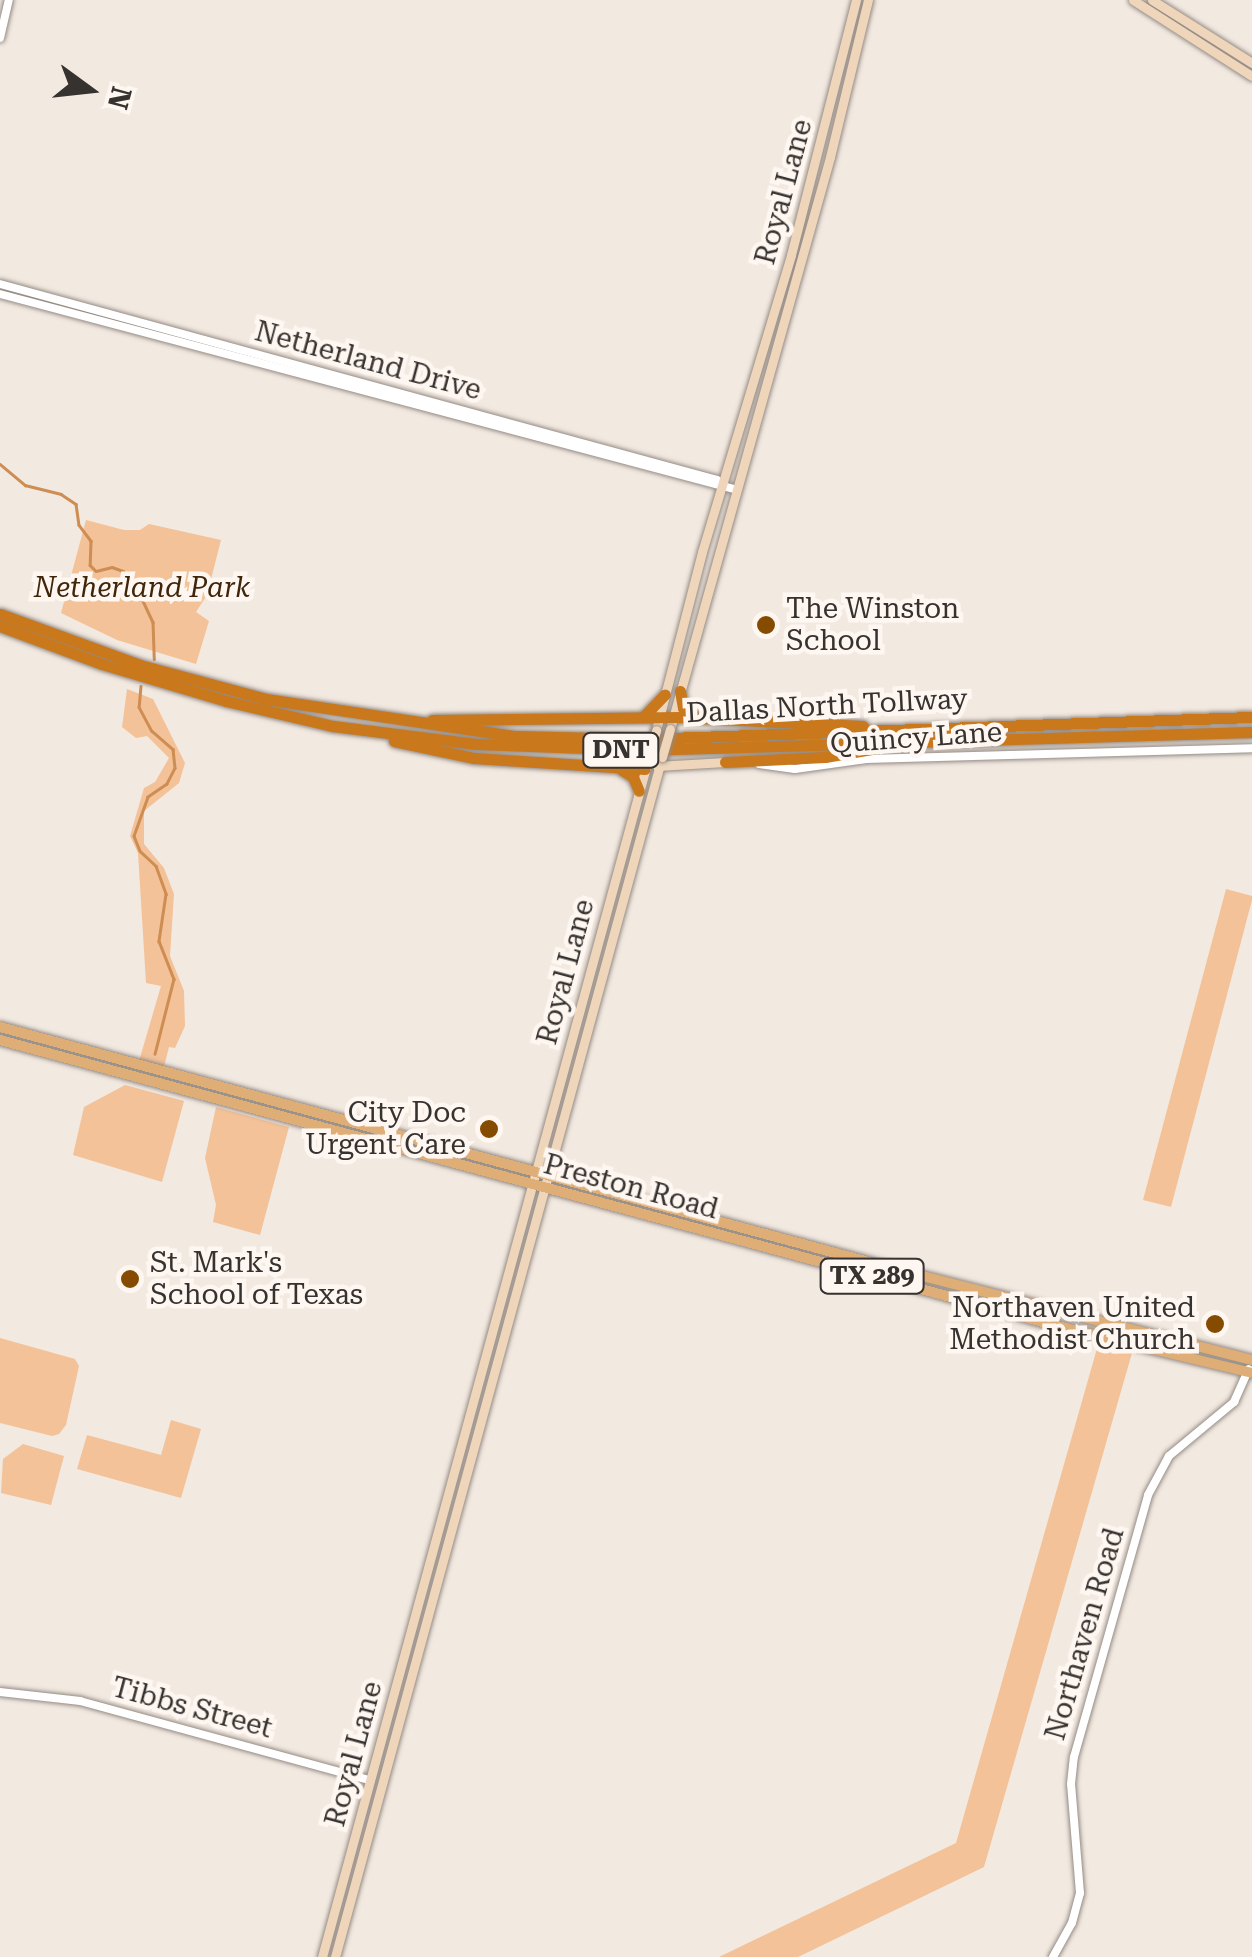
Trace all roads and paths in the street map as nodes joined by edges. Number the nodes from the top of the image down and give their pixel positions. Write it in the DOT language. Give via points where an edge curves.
graph roads {
  1 [pos="9,0"];
  2 [pos="856,0"];
  3 [pos="868,0"];
  4 [pos="1133,0"];
  5 [pos="1152,0"];
  6 [pos="847,36"];
  7 [pos="0,38"];
  8 [pos="858,39"];
  9 [pos="1252,62"];
  10 [pos="1252,76"];
  11 [pos="799,224"];
  12 [pos="810,228"];
  13 [pos="0,284"];
  14 [pos="0,294"];
  15 [pos="298,370"];
  16 [pos="756,374"];
  17 [pos="767,378"];
  18 [pos="722,486"];
  19 [pos="734,489"];
  20 [pos="702,552"];
  21 [pos="715,557"];
  22 [pos="0,614"];
  23 [pos="684,620"];
  24 [pos="696,625"];
  25 [pos="0,626"];
  26 [pos="680,691"];
  27 [pos="665,694"];
  28 [pos="697,717"];
  29 [pos="1252,717"];
  30 [pos="638,718"];
  31 [pos="393,721"];
  32 [pos="672,723"];
  33 [pos="657,724"];
  34 [pos="346,728"];
  35 [pos="1252,732"];
  36 [pos="897,736"];
  37 [pos="1252,748"];
  38 [pos="661,761"];
  39 [pos="724,762"];
  40 [pos="646,763"];
  41 [pos="622,770"];
  42 [pos="638,791"];
  43 [pos="605,916"];
  44 [pos="617,919"];
  45 [pos="588,976"];
  46 [pos="601,979"];
  47 [pos="0,1026"];
  48 [pos="0,1040"];
  49 [pos="566,1055"];
  50 [pos="580,1059"];
  51 [pos="558,1086"];
  52 [pos="572,1089"];
  53 [pos="425,1149"];
  54 [pos="534,1179"];
  55 [pos="548,1182"];
  56 [pos="711,1225"];
  57 [pos="1131,1332"];
  58 [pos="1128,1344"];
  59 [pos="1252,1359"];
  60 [pos="1250,1373"];
  61 [pos="423,1586"];
  62 [pos="435,1589"];
  63 [pos="0,1692"];
  64 [pos="370,1780"];
  65 [pos="332,1919"];
  66 [pos="344,1922"];
  67 [pos="322,1957"];
  68 [pos="335,1957"];
  69 [pos="1053,1957"];
  1 -- 7 [label="street"];
  2 -- 6 [label="main road, Royal Lane"];
  3 -- 8 [label="main road, Royal Lane"];
  4 -- 10 [label="main road"];
  5 -- 9 [label="main road"];
  6 -- 8 [label="main road"];
  6 -- 11 [label="main road, Royal Lane"];
  8 -- 12 [label="main road, Royal Lane"];
  11 -- 12 [label="main road"];
  11 -- 16 [label="main road, Royal Lane"];
  12 -- 17 [label="main road, Royal Lane"];
  13 -- 15 [label="street, Netherland Drive"];
  14 -- 15 [label="street, Netherland Drive"];
  15 -- 18 [label="street, Netherland Drive"];
  16 -- 17 [label="main road"];
  16 -- 18 [label="main road, Royal Lane"];
  17 -- 19 [label="main road, Royal Lane"];
  18 -- 19 [label="street, Netherland Drive"];
  18 -- 20 [label="main road, Royal Lane"];
  19 -- 21 [label="main road, Royal Lane"];
  20 -- 21 [label="main road"];
  20 -- 23 [label="main road, Royal Lane"];
  21 -- 24 [label="main road, Royal Lane"];
  22 -- 31 [label="highway, Dallas North Tollway / DNT" via="184,678"];
  23 -- 24 [label="main road"];
  23 -- 27 [label="main road, Royal Lane"];
  24 -- 26 [label="main road, Royal Lane"];
  25 -- 34 [label="highway, Dallas North Tollway / DNT" via="184,690"];
  26 -- 28 [label="highway" via="683,708"];
  26 -- 32 [label="main road, Royal Lane"];
  27 -- 30 [label="highway"];
  27 -- 33 [label="main road, Royal Lane"];
  28 -- 32 [label="highway"];
  28 -- 36 [label="highway" via="794,719"];
  29 -- 36 [label="highway, Dallas North Tollway / DNT"];
  30 -- 31 [label="highway"];
  30 -- 33 [label="highway"];
  31 -- 36 [label="highway, Dallas North Tollway / DNT" via="561,738"];
  32 -- 33 [label="highway"];
  32 -- 38 [label="main road, Royal Lane, bridge"];
  33 -- 40 [label="main road, Royal Lane, bridge"];
  34 -- 36 [label="highway, Dallas North Tollway / DNT" via="574,750"];
  34 -- 41 [label="highway" via="474,758"];
  35 -- 36 [label="highway, Dallas North Tollway / DNT"];
  36 -- 39 [label="highway" via="825,757"];
  37 -- 39 [label="street, Quincy Lane" via="866,759 795,769"];
  38 -- 39 [label="main road, Quincy Lane"];
  38 -- 40 [label="main road, Quincy Lane"];
  38 -- 44 [label="main road, Royal Lane"];
  40 -- 41 [label="highway"];
  40 -- 42 [label="main road, Royal Lane"];
  41 -- 42 [label="highway"];
  42 -- 43 [label="main road, Royal Lane"];
  43 -- 44 [label="main road"];
  43 -- 45 [label="main road, Royal Lane"];
  44 -- 46 [label="main road, Royal Lane"];
  45 -- 46 [label="main road"];
  45 -- 49 [label="main road, Royal Lane"];
  46 -- 50 [label="main road, Royal Lane"];
  47 -- 53 [label="main road, Preston Road / TX 289"];
  48 -- 53 [label="main road, Preston Road / TX 289"];
  49 -- 50 [label="main road"];
  49 -- 51 [label="main road, Royal Lane"];
  50 -- 52 [label="main road, Royal Lane"];
  51 -- 52 [label="main road"];
  51 -- 54 [label="main road, Royal Lane"];
  52 -- 55 [label="main road, Royal Lane"];
  53 -- 54 [label="main road, Preston Road / TX 289"];
  54 -- 55 [label="main road, Preston Road / TX 289"];
  54 -- 61 [label="main road, Royal Lane"];
  55 -- 56 [label="main road, Preston Road / TX 289"];
  55 -- 62 [label="main road, Royal Lane"];
  56 -- 57 [label="main road, Preston Road / TX 289"];
  56 -- 58 [label="main road, Preston Road / TX 289"];
  57 -- 58 [label="main road"];
  57 -- 59 [label="main road, Preston Road / TX 289"];
  58 -- 60 [label="main road, Preston Road / TX 289"];
  59 -- 60 [label="street, Northaven Road"];
  60 -- 69 [label="street, Northaven Road" via="1227,1411 1160,1467 1148,1495 1074,1757 1080,1893"];
  61 -- 62 [label="main road"];
  61 -- 64 [label="main road, Royal Lane"];
  62 -- 66 [label="main road, Royal Lane"];
  63 -- 64 [label="street, Tibbs Street" via="80,1701"];
  64 -- 65 [label="main road, Royal Lane"];
  65 -- 66 [label="main road"];
  65 -- 67 [label="main road, Royal Lane"];
  66 -- 68 [label="main road, Royal Lane"];
}
